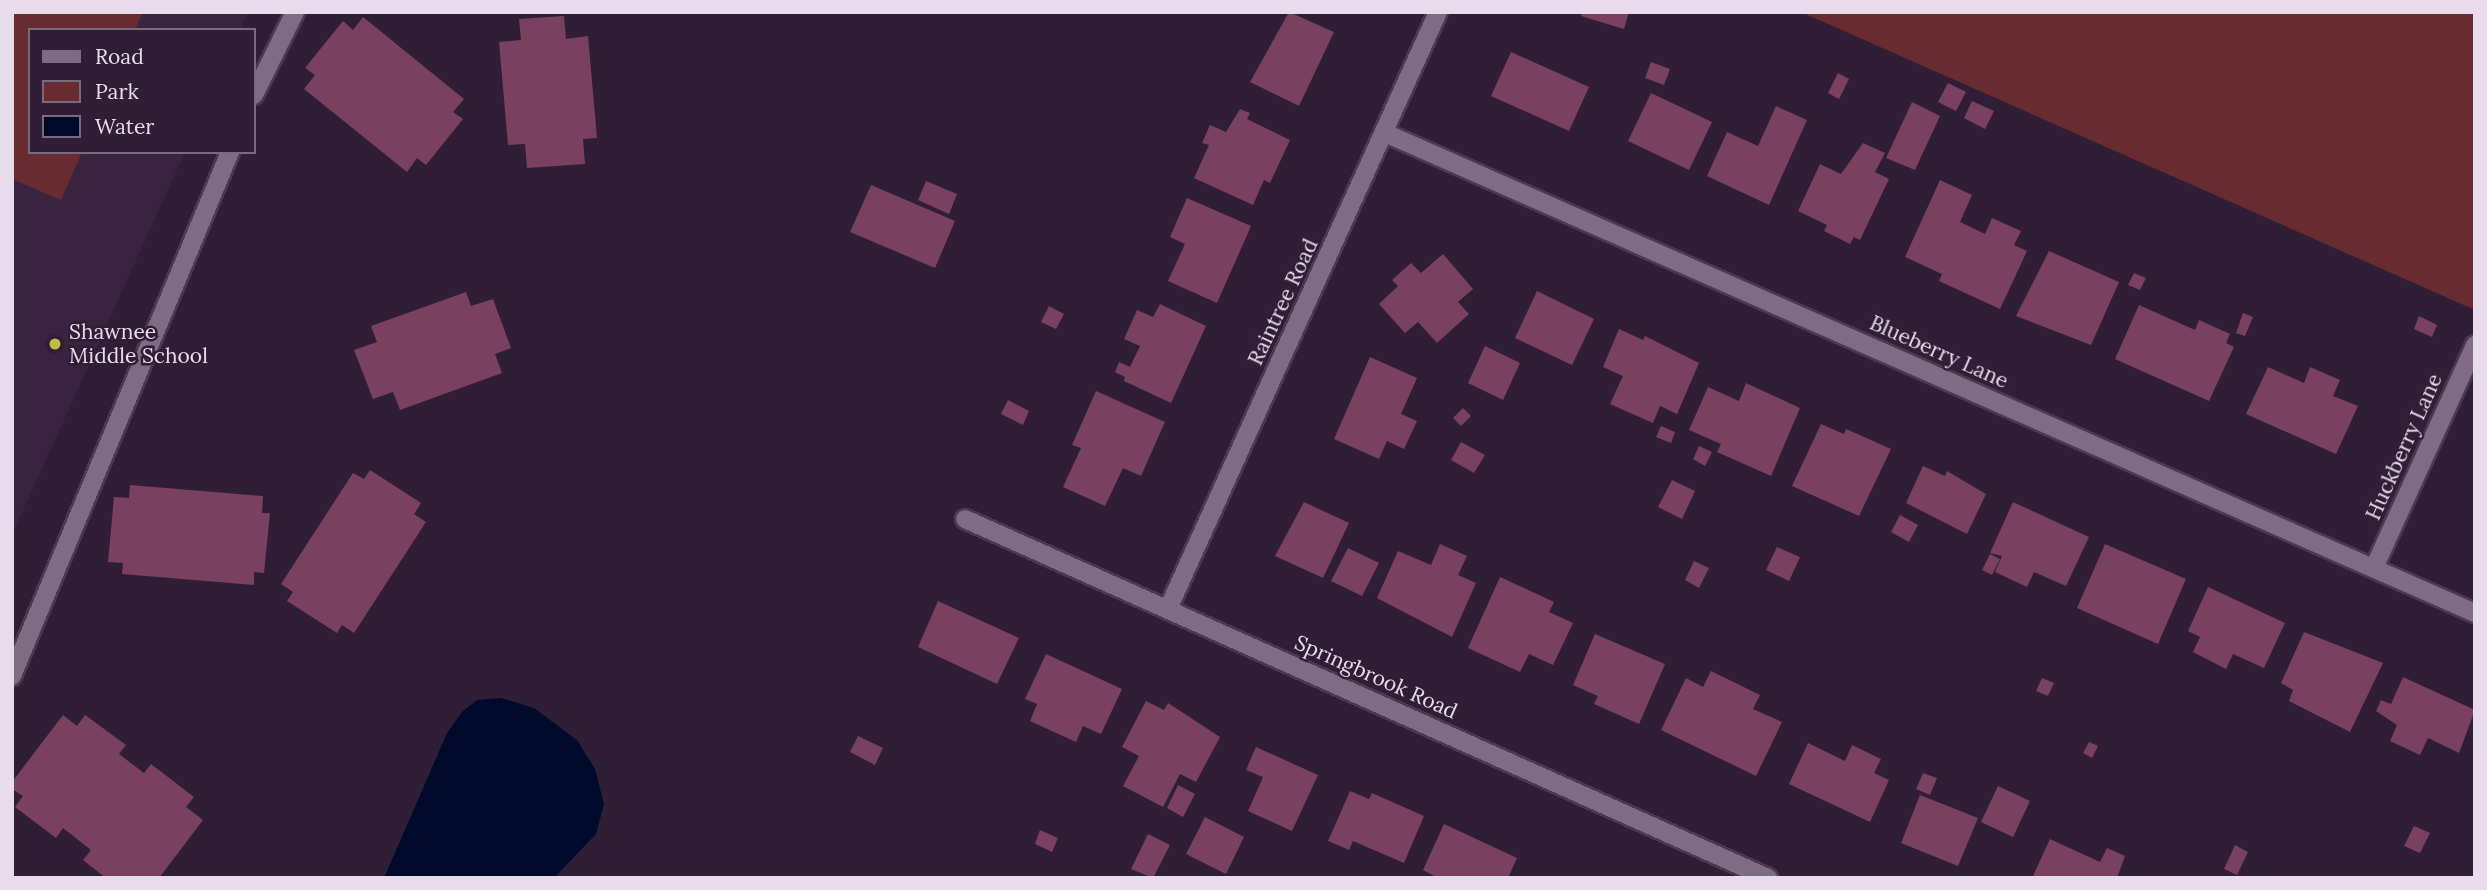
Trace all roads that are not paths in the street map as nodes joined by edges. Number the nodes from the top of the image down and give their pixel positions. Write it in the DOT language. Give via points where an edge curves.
graph roads {
  1 [pos="295,12"];
  2 [pos="1438,12"];
  3 [pos="256,91"];
  4 [pos="1385,133"];
  5 [pos="229,154"];
  6 [pos="2475,345"];
  7 [pos="965,519"];
  8 [pos="2374,568"];
  9 [pos="1168,609"];
  10 [pos="2475,613"];
  11 [pos="12,676"];
  12 [pos="1768,878"];
  1 -- 3 [label="street"];
  2 -- 4 [label="street, Raintree Road"];
  4 -- 8 [label="street, Blueberry Lane"];
  4 -- 9 [label="street, Raintree Road"];
  5 -- 11 [label="street"];
  6 -- 8 [label="street, Huckberry Lane"];
  7 -- 9 [label="street, Springbrook Road"];
  8 -- 10 [label="street, Blueberry Lane"];
  9 -- 12 [label="street, Springbrook Road"];
}
